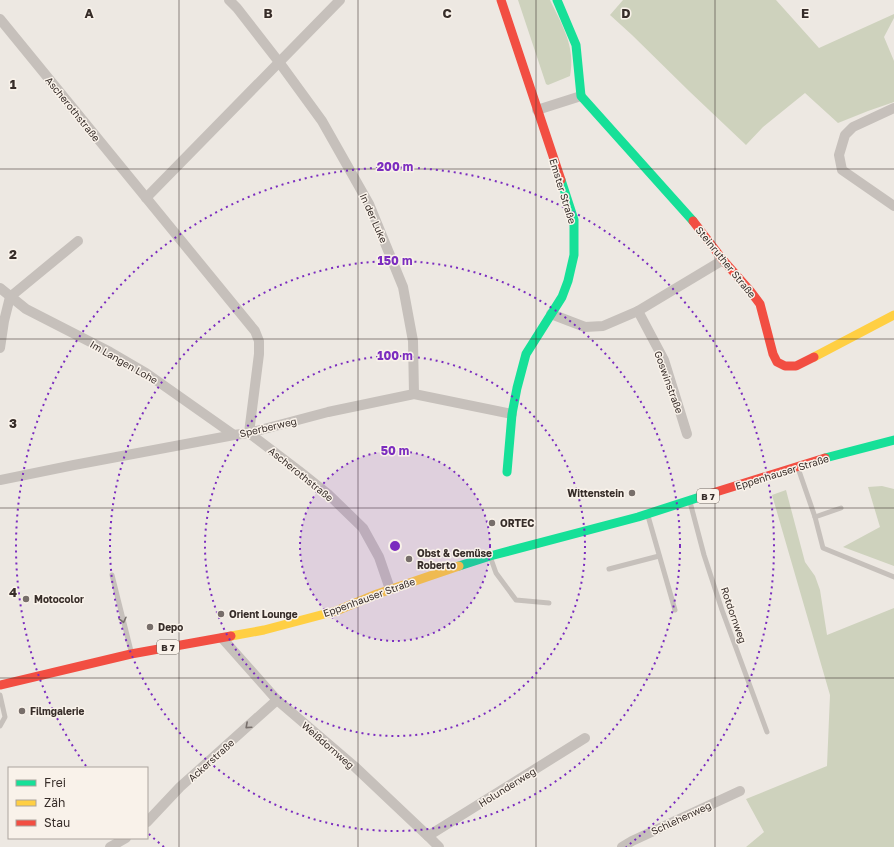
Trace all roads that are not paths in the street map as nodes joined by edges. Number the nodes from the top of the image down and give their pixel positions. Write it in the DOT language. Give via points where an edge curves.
graph roads {
  1 [pos="229,0"];
  2 [pos="340,0"];
  3 [pos="500,0"];
  4 [pos="557,0"];
  5 [pos="0,19"];
  6 [pos="280,62"];
  7 [pos="581,96"];
  8 [pos="894,108"];
  9 [pos="537,110"];
  10 [pos="146,198"];
  11 [pos="894,206"];
  12 [pos="78,241"];
  13 [pos="723,260"];
  14 [pos="0,288"];
  15 [pos="10,297"];
  16 [pos="638,311"];
  17 [pos="551,314"];
  18 [pos="894,315"];
  19 [pos="0,348"];
  20 [pos="414,394"];
  21 [pos="512,414"];
  22 [pos="249,434"];
  23 [pos="687,434"];
  24 [pos="234,435"];
  25 [pos="894,440"];
  26 [pos="798,467"];
  27 [pos="507,472"];
  28 [pos="0,480"];
  29 [pos="690,502"];
  30 [pos="841,508"];
  31 [pos="647,514"];
  32 [pos="815,517"];
  33 [pos="490,556"];
  34 [pos="659,556"];
  35 [pos="609,569"];
  36 [pos="112,575"];
  37 [pos="894,577"];
  38 [pos="390,589"];
  39 [pos="549,603"];
  40 [pos="675,610"];
  41 [pos="222,638"];
  42 [pos="131,654"];
  43 [pos="0,685"];
  44 [pos="0,695"];
  45 [pos="277,700"];
  46 [pos="0,726"];
  47 [pos="767,732"];
  48 [pos="585,738"];
  49 [pos="740,791"];
  50 [pos="148,821"];
  51 [pos="428,836"];
  52 [pos="124,839"];
  53 [pos="110,847"];
  54 [pos="439,847"];
  55 [pos="622,847"];
  1 -- 6 [label="street, In der Luke"];
  2 -- 6 [label="street"];
  3 -- 9 [label="street, Emster Straße"];
  4 -- 7 [label="street" via="576,45"];
  5 -- 10 [label="street, Ascherothstraße"];
  6 -- 10 [label="street"];
  6 -- 20 [label="street, In der Luke" via="322,121 369,204 403,287 413,341"];
  7 -- 9 [label="street"];
  7 -- 13 [label="street, Steinruther Straße" via="690,216"];
  8 -- 11 [label="street" via="853,127 845,135 839,155 842,170"];
  9 -- 17 [label="street, Emster Straße" via="574,220 574,255 568,281"];
  10 -- 22 [label="street, Ascherothstraße" via="255,331 259,341"];
  12 -- 15 [label="street"];
  13 -- 16 [label="street"];
  13 -- 18 [label="street, Steinruther Straße" via="760,304 773,354 777,362 785,366 796,366"];
  14 -- 15 [label="street, Im Langen Lohe"];
  15 -- 19 [label="street"];
  15 -- 24 [label="street, Im Langen Lohe" via="26,309 146,373"];
  16 -- 17 [label="street" via="603,326 585,327"];
  16 -- 23 [label="street, Goswinstraße" via="664,360"];
  17 -- 21 [label="street, Emster Straße" via="526,354"];
  20 -- 21 [label="street, Sperberweg"];
  20 -- 22 [label="street, Sperberweg" via="328,412"];
  21 -- 27 [label="street, Emster Straße"];
  22 -- 24 [label="street, Sperberweg"];
  22 -- 38 [label="street, Ascherothstraße" via="299,470 362,528 379,558"];
  24 -- 28 [label="street, Sperberweg"];
  25 -- 26 [label="street, Eppenhauser Straße / B 7"];
  26 -- 29 [label="street, Eppenhauser Straße / B 7"];
  26 -- 32 [label="lane"];
  29 -- 31 [label="street, Eppenhauser Straße / B 7"];
  29 -- 47 [label="lane, Rotdornweg" via="722,610"];
  30 -- 32 [label="lane"];
  31 -- 33 [label="street, Eppenhauser Straße / B 7"];
  31 -- 34 [label="lane"];
  32 -- 37 [label="lane" via="823,548"];
  33 -- 38 [label="street, Eppenhauser Straße / B 7"];
  33 -- 39 [label="lane" via="496,573 516,600"];
  34 -- 35 [label="lane"];
  34 -- 40 [label="lane"];
  36 -- 42 [label="lane, one-way"];
  38 -- 41 [label="street, Eppenhauser Straße / B 7" via="336,611"];
  41 -- 42 [label="street, Eppenhauser Straße / B 7"];
  41 -- 45 [label="street, Weißdornweg"];
  42 -- 43 [label="street, Eppenhauser Straße / B 7"];
  44 -- 46 [label="lane" via="5,717"];
  45 -- 50 [label="street, Ackerstraße, one-way" via="180,787"];
  45 -- 51 [label="street, Weißdornweg" via="354,766"];
  48 -- 51 [label="street, Holunderweg"];
  49 -- 55 [label="street, Schlehenweg"];
  51 -- 54 [label="street, Weißdornweg"];
  52 -- 53 [label="street"];
}
